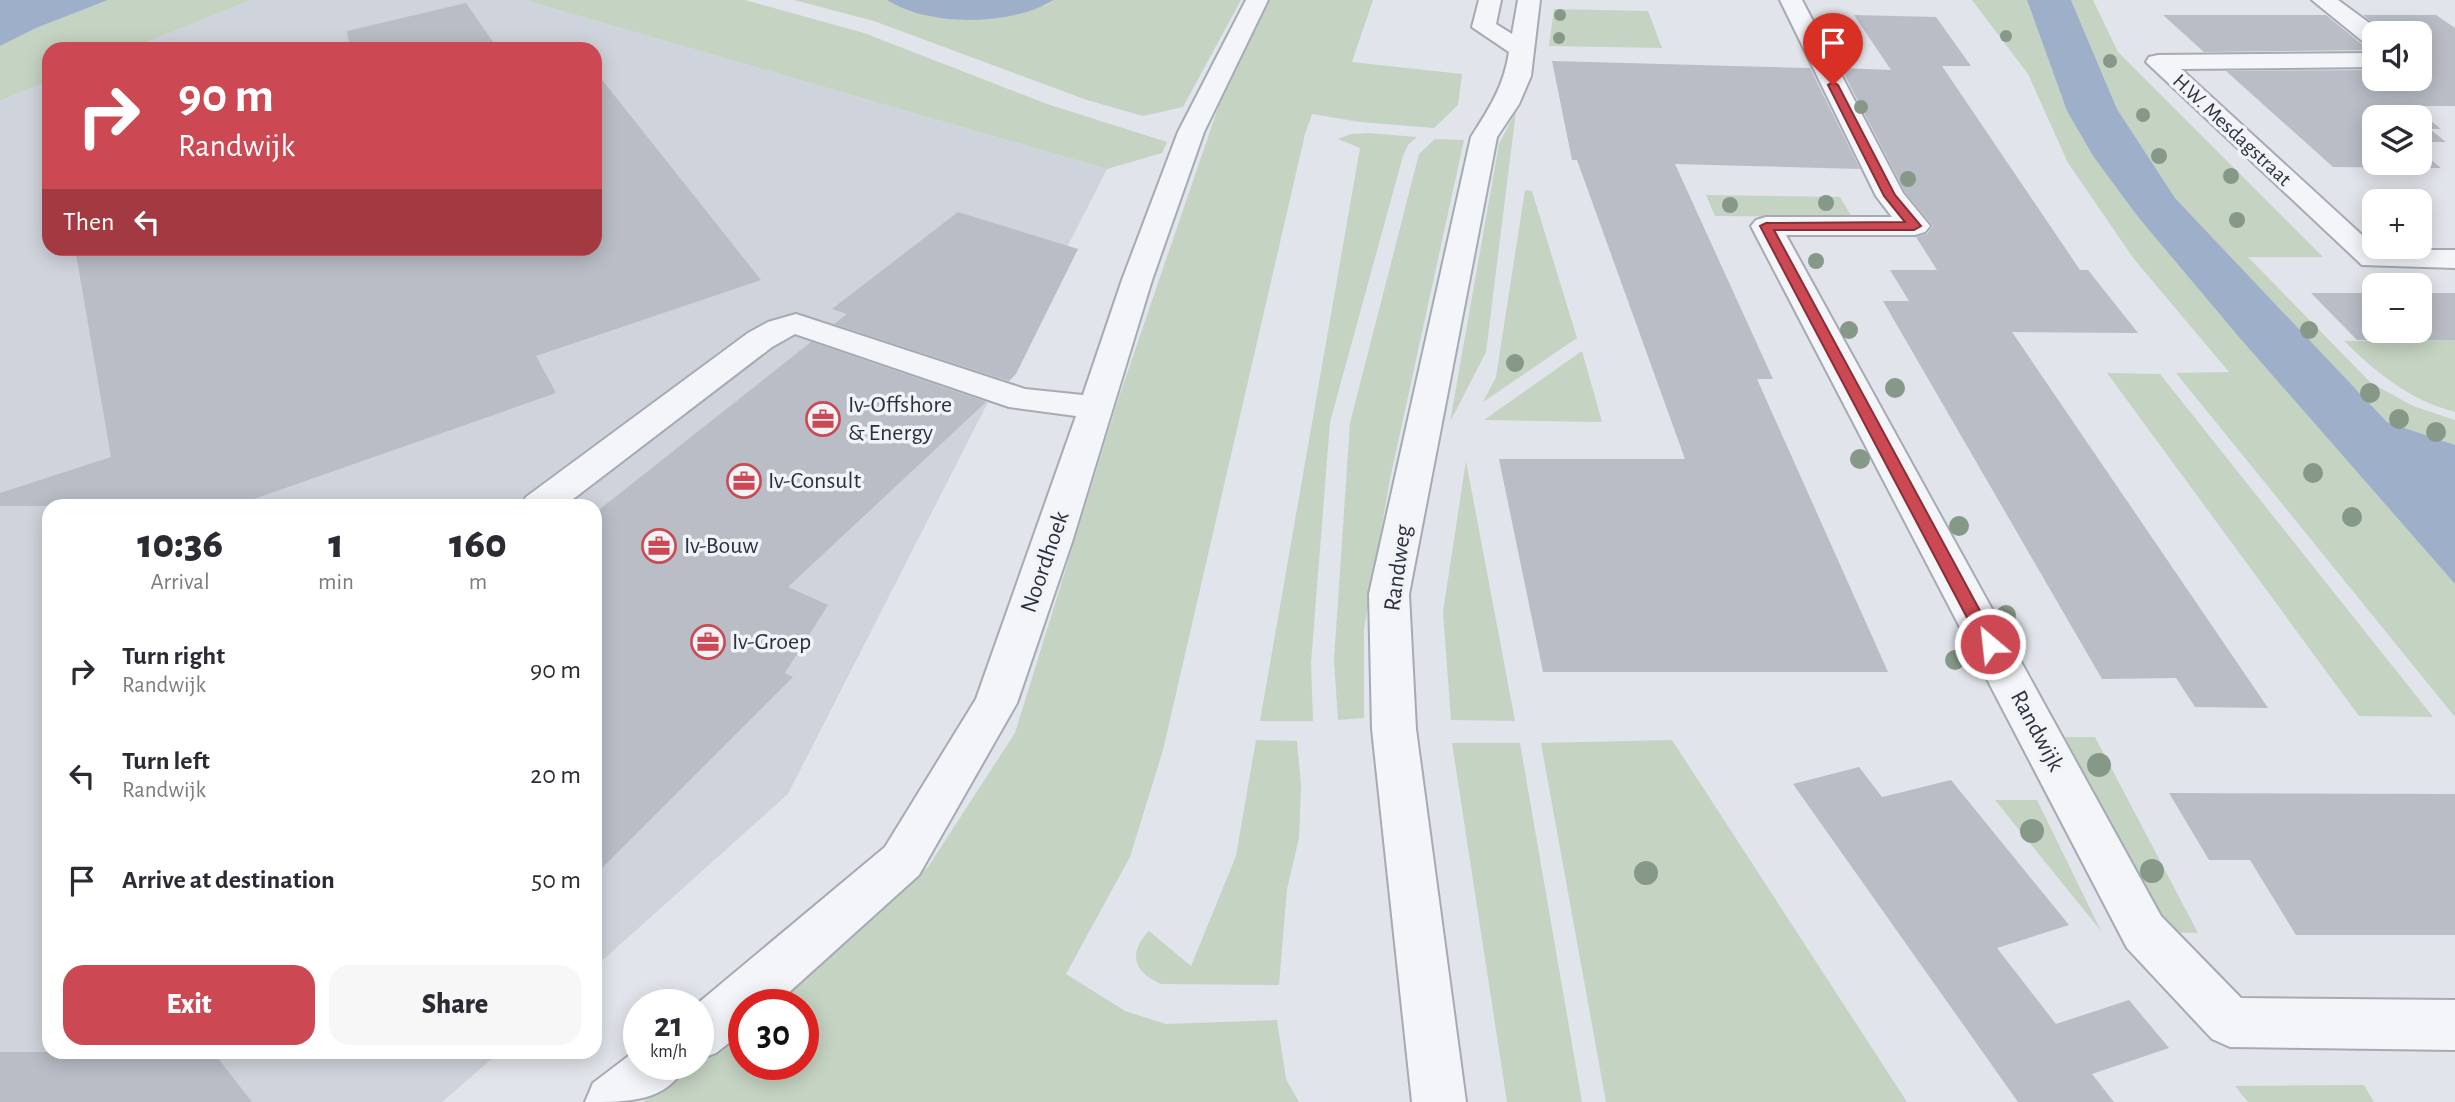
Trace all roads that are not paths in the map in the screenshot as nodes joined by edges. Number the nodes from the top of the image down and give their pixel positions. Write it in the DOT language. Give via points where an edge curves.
graph roads {
  1 [pos="1256,0"];
  2 [pos="1490,0"];
  3 [pos="1529,0"];
  4 [pos="1791,0"];
  5 [pos="2323,0"];
  6 [pos="2362,29"];
  7 [pos="1521,48"];
  8 [pos="2362,60"];
  9 [pos="2455,259"];
  10 [pos="1097,407"];
  11 [pos="548,499"];
  12 [pos="714,1023"];
  13 [pos="2450,1033"];
  14 [pos="640,1080"];
  15 [pos="612,1102"];
  16 [pos="1438,1102"];
  1 -- 10 [label="street, Noordhoek" via="1191,132"];
  2 -- 7 [label="street" via="1484,27"];
  3 -- 7 [label="street, Randweg"];
  4 -- 13 [label="street, Randwijk" via="1889,196 1914,226 1766,226 2144,932 2230,1022"];
  5 -- 6 [label="street"];
  7 -- 16 [label="street, Randweg" via="1518,76 1484,137 1389,594 1394,729"];
  8 -- 9 [label="street, H.W. Mesdagstraat" via="2158,62 2373,259"];
  10 -- 11 [label="street" via="1021,399 796,324 760,340"];
  10 -- 12 [label="street, Noordhoek" via="996,703 902,861"];
  14 -- 15 [label="street"];
}
